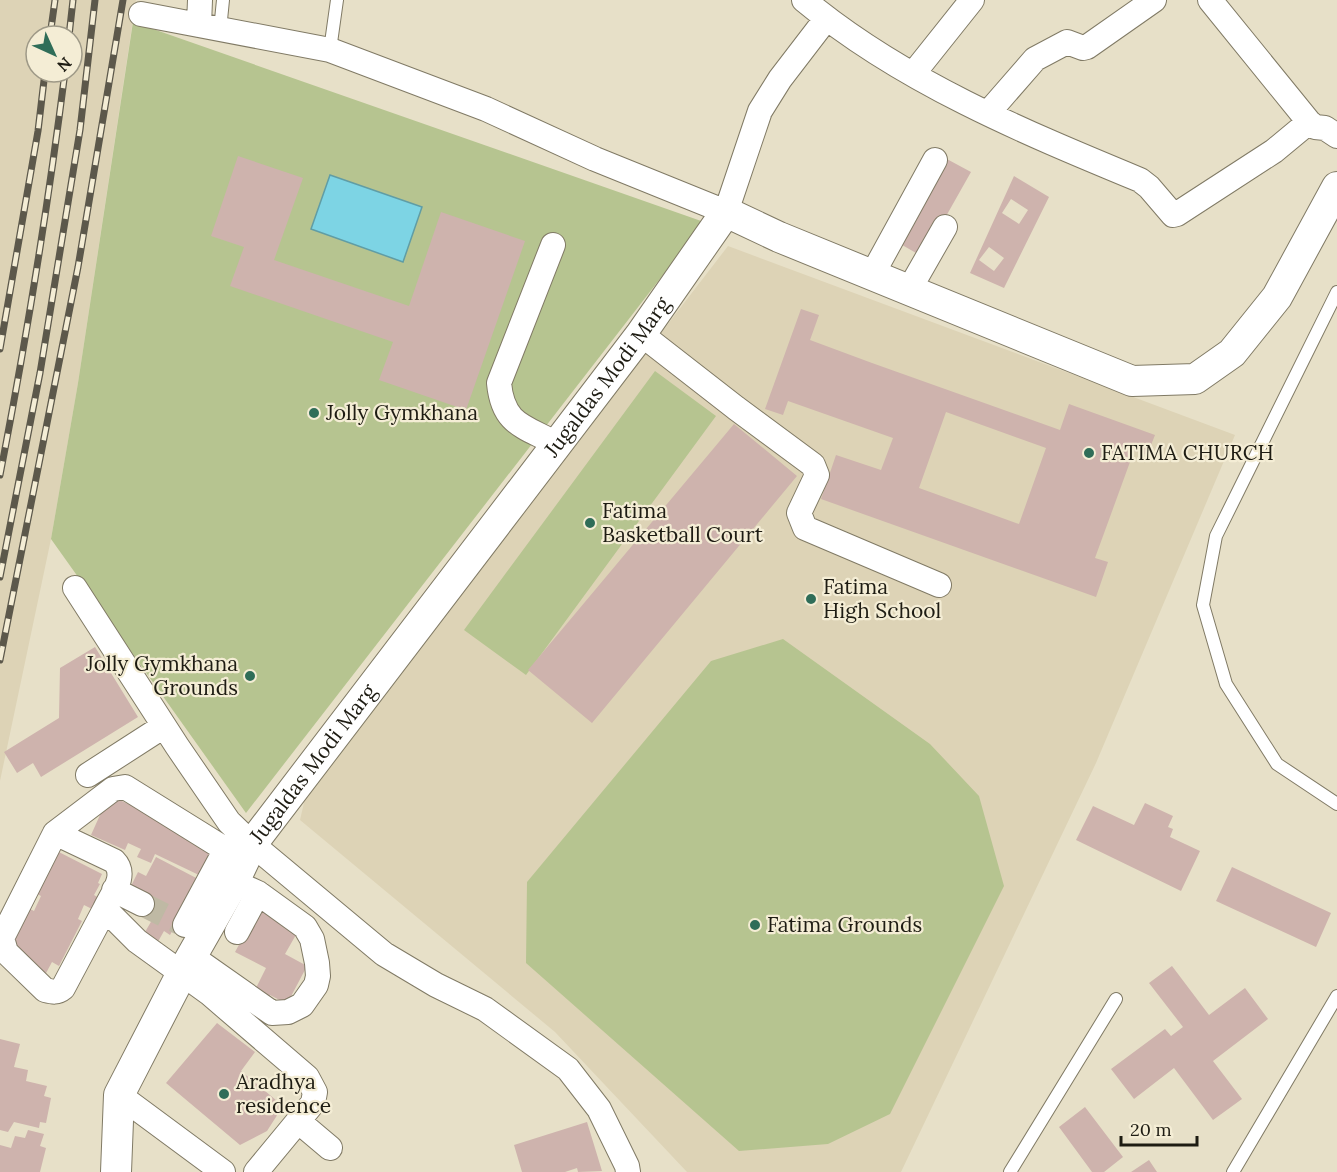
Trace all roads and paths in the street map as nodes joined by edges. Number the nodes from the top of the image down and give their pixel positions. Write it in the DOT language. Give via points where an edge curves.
graph roads {
  1 [pos="200,0"];
  2 [pos="223,0"];
  3 [pos="337,0"];
  4 [pos="804,0"];
  5 [pos="972,0"];
  6 [pos="1154,0"];
  7 [pos="1210,0"];
  8 [pos="141,15"];
  9 [pos="193,19"];
  10 [pos="826,19"];
  11 [pos="330,50"];
  12 [pos="913,74"];
  13 [pos="988,113"];
  14 [pos="1309,122"];
  15 [pos="1337,136"];
  16 [pos="935,160"];
  17 [pos="1337,187"];
  18 [pos="726,212"];
  19 [pos="945,227"];
  20 [pos="553,245"];
  21 [pos="888,282"];
  22 [pos="1337,292"];
  23 [pos="641,334"];
  24 [pos="557,444"];
  25 [pos="939,585"];
  26 [pos="75,588"];
  27 [pos="164,726"];
  28 [pos="88,775"];
  29 [pos="1337,804"];
  30 [pos="55,833"];
  31 [pos="243,866"];
  32 [pos="110,900"];
  33 [pos="142,904"];
  34 [pos="237,932"];
  35 [pos="188,943"];
  36 [pos="1337,996"];
  37 [pos="1116,999"];
  38 [pos="119,1095"];
  39 [pos="298,1121"];
  40 [pos="330,1148"];
  41 [pos="116,1172"];
  42 [pos="223,1172"];
  43 [pos="256,1172"];
  44 [pos="627,1172"];
  45 [pos="1010,1172"];
  46 [pos="1233,1172"];
  1 -- 9 [label="street"];
  2 -- 9 [label="lane"];
  3 -- 11 [label="lane"];
  4 -- 10 [label="street"];
  5 -- 12 [label="street"];
  6 -- 13 [label="street" via="1087,47 1066,42 1035,59"];
  7 -- 14 [label="street"];
  8 -- 9 [label="street"];
  9 -- 11 [label="street"];
  10 -- 12 [label="street"];
  10 -- 18 [label="street" via="760,111"];
  11 -- 18 [label="street" via="486,109"];
  12 -- 13 [label="street"];
  13 -- 14 [label="street" via="1140,180 1173,215 1274,151"];
  14 -- 15 [label="street"];
  16 -- 21 [label="street"];
  17 -- 21 [label="street" via="1277,297 1232,353 1195,379 1132,381"];
  18 -- 21 [label="street"];
  18 -- 23 [label="street, Jugaldas Modi Marg"];
  19 -- 21 [label="street" via="925,262 901,250"];
  20 -- 24 [label="street" via="499,383 501,401 512,420"];
  22 -- 29 [label="lane" via="1216,536 1203,605 1226,684 1277,764"];
  23 -- 24 [label="street, Jugaldas Modi Marg"];
  23 -- 25 [label="street" via="813,465 818,475 799,513 805,528"];
  24 -- 31 [label="street, Jugaldas Modi Marg"];
  26 -- 27 [label="street"];
  27 -- 28 [label="street"];
  27 -- 31 [label="street" via="229,822"];
  30 -- 31 [label="street" via="113,789 125,787"];
  30 -- 32 [label="street" via="120,867 121,876"];
  30 -- 32 [label="street" via="2,938 6,952 45,990 59,991"];
  31 -- 34 [label="street"];
  31 -- 35 [label="street, Jugaldas Modi Marg"];
  31 -- 35 [label="street" via="305,927 312,939 316,986 302,1005 288,1012 272,1013"];
  31 -- 44 [label="street" via="436,985 485,1009 568,1069 598,1109"];
  32 -- 33 [label="street"];
  32 -- 35 [label="street" via="137,941"];
  35 -- 38 [label="street, Jugaldas Modi Marg"];
  35 -- 39 [label="street" via="209,993 307,1077 315,1092 313,1103"];
  36 -- 46 [label="lane"];
  37 -- 45 [label="lane"];
  38 -- 41 [label="street, Jugaldas Modi Marg"];
  38 -- 42 [label="street"];
  39 -- 40 [label="street"];
  39 -- 43 [label="street"];
}
